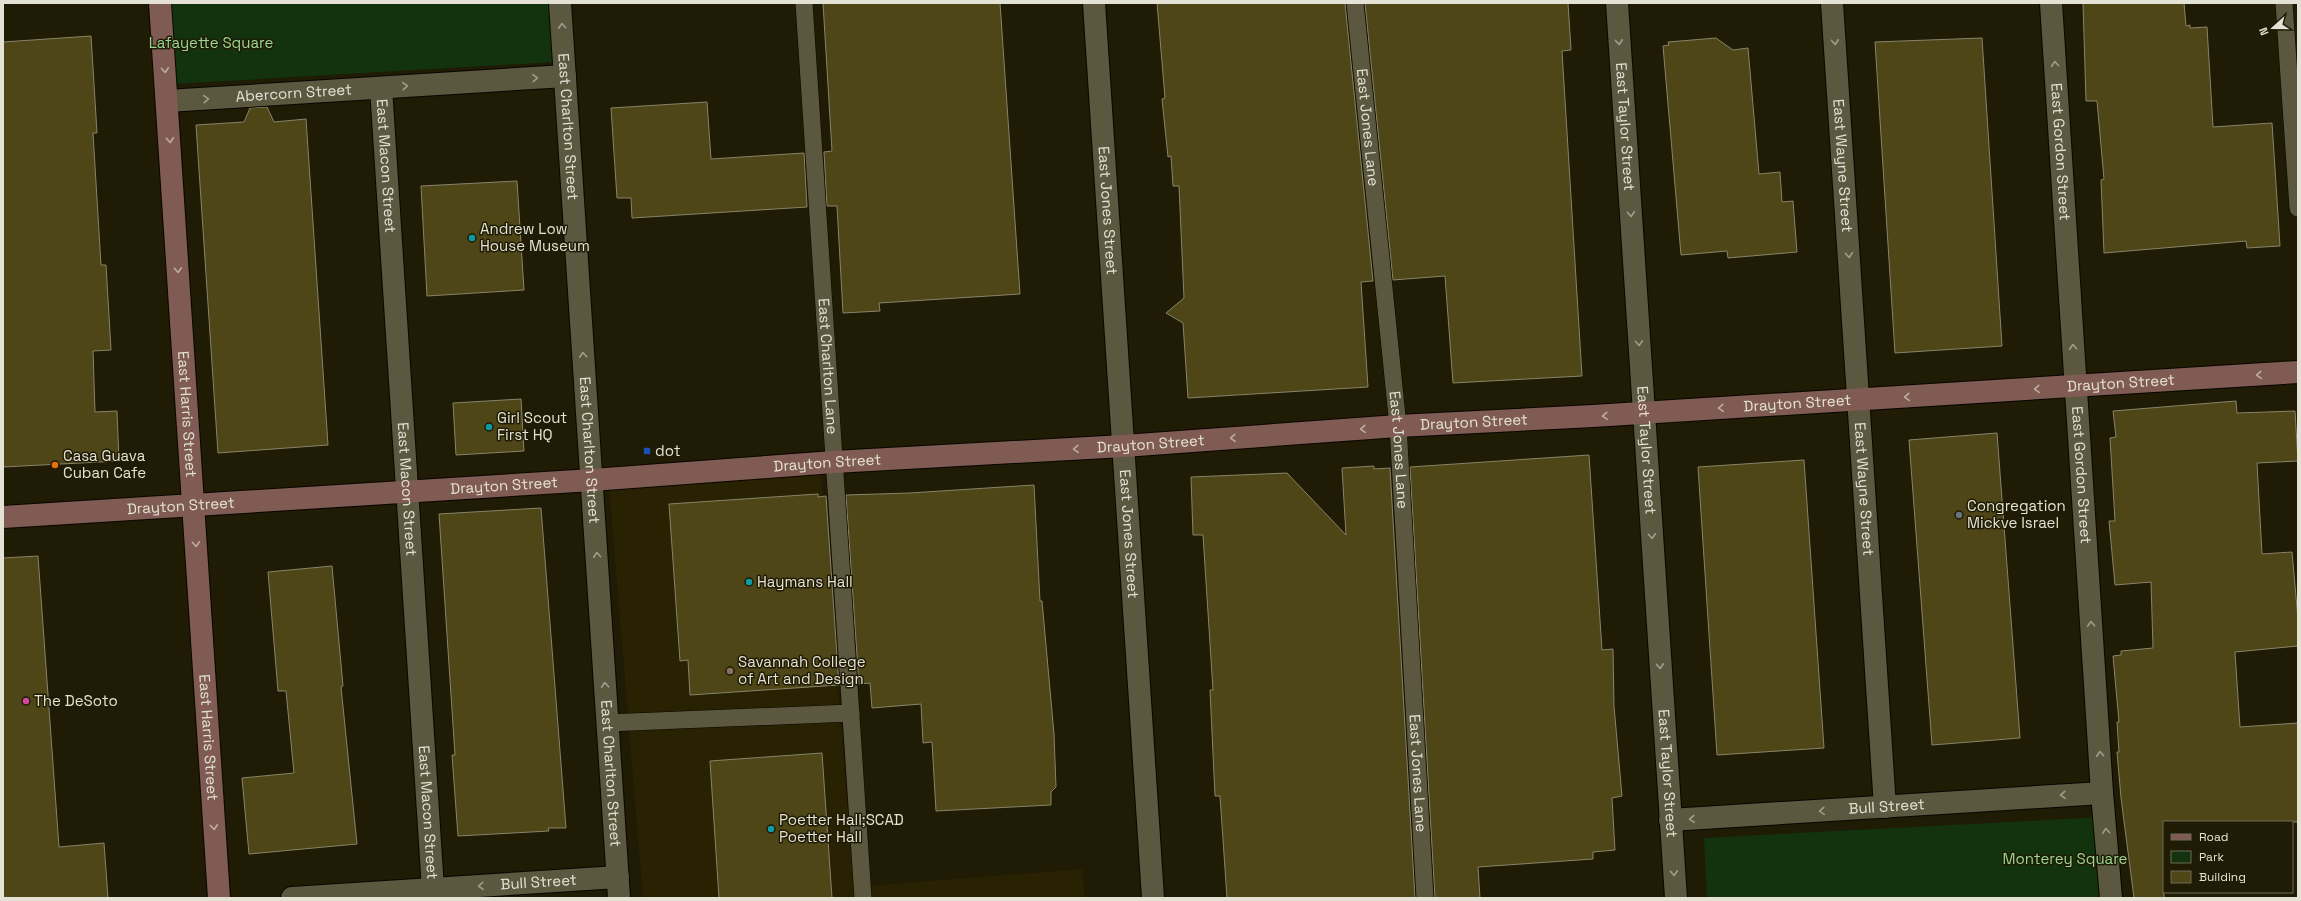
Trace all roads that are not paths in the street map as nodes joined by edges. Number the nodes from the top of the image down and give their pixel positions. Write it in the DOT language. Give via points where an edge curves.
graph roads {
  1 [pos="160,3"];
  2 [pos="560,3"];
  3 [pos="804,3"];
  4 [pos="1094,3"];
  5 [pos="1355,3"];
  6 [pos="1617,3"];
  7 [pos="1832,3"];
  8 [pos="2051,3"];
  9 [pos="2284,3"];
  10 [pos="565,76"];
  11 [pos="381,88"];
  12 [pos="167,102"];
  13 [pos="2298,208"];
  14 [pos="2298,372"];
  15 [pos="2076,386"];
  16 [pos="1858,400"];
  17 [pos="1644,413"];
  18 [pos="1398,426"];
  19 [pos="1124,446"];
  20 [pos="834,462"];
  21 [pos="592,480"];
  22 [pos="407,491"];
  23 [pos="194,505"];
  24 [pos="3,517"];
  25 [pos="851,714"];
  26 [pos="608,723"];
  27 [pos="2102,793"];
  28 [pos="1885,807"];
  29 [pos="1670,820"];
  30 [pos="618,888"];
  31 [pos="433,889"];
  32 [pos="219,898"];
  33 [pos="292,898"];
  34 [pos="863,898"];
  35 [pos="1153,898"];
  36 [pos="1425,898"];
  37 [pos="1676,898"];
  38 [pos="2111,898"];
  1 -- 12 [label="main road, East Harris Street, one-way"];
  10 -- 2 [label="street, East Charlton Street, one-way"];
  3 -- 20 [label="lane, East Charlton Lane"];
  4 -- 19 [label="street, East Jones Street"];
  5 -- 18 [label="lane, East Jones Lane"];
  6 -- 17 [label="street, East Taylor Street, one-way"];
  7 -- 16 [label="street, East Wayne Street, one-way"];
  15 -- 8 [label="street, East Gordon Street, one-way"];
  9 -- 13 [label="lane"];
  11 -- 10 [label="street, Abercorn Street, one-way"];
  21 -- 10 [label="street, East Charlton Street, one-way"];
  12 -- 11 [label="street, Abercorn Street, one-way"];
  11 -- 22 [label="street, East Macon Street"];
  12 -- 23 [label="main road, East Harris Street, one-way"];
  14 -- 15 [label="main road, Drayton Street, one-way"];
  15 -- 16 [label="main road, Drayton Street, one-way"];
  27 -- 15 [label="street, East Gordon Street, one-way"];
  16 -- 17 [label="main road, Drayton Street, one-way"];
  16 -- 28 [label="street, East Wayne Street"];
  17 -- 18 [label="main road, Drayton Street, one-way"];
  17 -- 29 [label="street, East Taylor Street, one-way"];
  18 -- 19 [label="main road, Drayton Street, one-way"];
  18 -- 36 [label="lane, East Jones Lane"];
  19 -- 20 [label="main road, Drayton Street, one-way"];
  19 -- 35 [label="street, East Jones Street"];
  20 -- 21 [label="main road, Drayton Street"];
  20 -- 25 [label="lane, East Charlton Lane"];
  21 -- 22 [label="main road, Drayton Street"];
  26 -- 21 [label="street, East Charlton Street, one-way"];
  22 -- 23 [label="main road, Drayton Street"];
  22 -- 31 [label="street, East Macon Street"];
  23 -- 24 [label="main road, Drayton Street"];
  23 -- 32 [label="main road, East Harris Street, one-way"];
  25 -- 26 [label="lane"];
  25 -- 34 [label="lane, East Charlton Lane"];
  26 -- 30 [label="street, East Charlton Street"];
  27 -- 28 [label="street, Bull Street, one-way"];
  38 -- 27 [label="street, East Gordon Street, one-way"];
  28 -- 29 [label="street, Bull Street, one-way"];
  29 -- 37 [label="street, East Taylor Street, one-way"];
  30 -- 31 [label="street, Bull Street, one-way"];
  31 -- 33 [label="street, Bull Street"];
}
